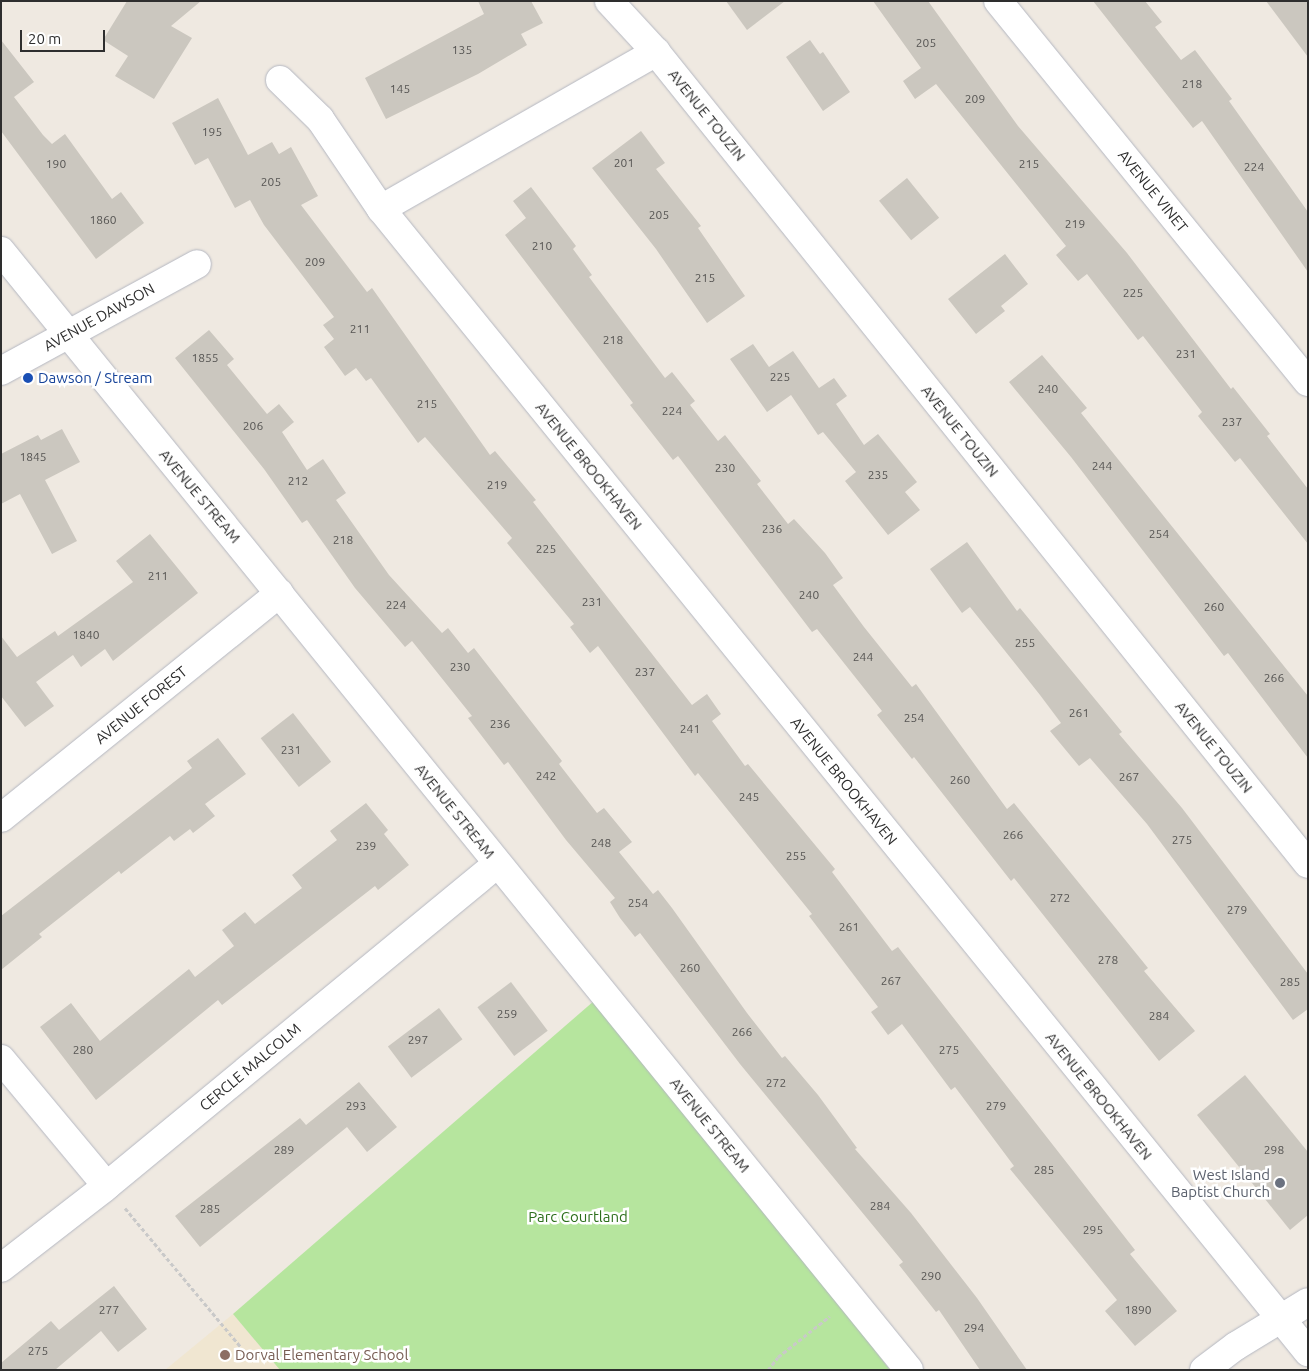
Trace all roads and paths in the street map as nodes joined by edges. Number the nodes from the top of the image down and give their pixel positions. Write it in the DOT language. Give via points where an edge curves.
graph roads {
  1 [pos="609,1"];
  2 [pos="998,1"];
  3 [pos="656,52"];
  4 [pos="280,80"];
  5 [pos="381,210"];
  6 [pos="1,252"];
  7 [pos="197,264"];
  8 [pos="65,334"];
  9 [pos="1,371"];
  10 [pos="1308,382"];
  11 [pos="280,593"];
  12 [pos="1,818"];
  13 [pos="497,864"];
  14 [pos="1308,864"];
  15 [pos="1,1058"];
  16 [pos="107,1186"];
  17 [pos="1,1268"];
  18 [pos="852,1299"];
  19 [pos="1308,1302"];
  20 [pos="1280,1320"];
  21 [pos="240,1347"];
  22 [pos="1308,1352"];
  23 [pos="768,1370"];
  24 [pos="909,1370"];
  25 [pos="1204,1370"];
  1 -- 3 [label="street, AVENUE TOUZIN"];
  2 -- 10 [label="street, AVENUE VINET"];
  3 -- 5 [label="street"];
  3 -- 14 [label="street, AVENUE TOUZIN"];
  4 -- 5 [label="street, AVENUE BROOKHAVEN" via="320,119"];
  5 -- 20 [label="street, AVENUE BROOKHAVEN"];
  6 -- 8 [label="street, AVENUE STREAM"];
  7 -- 8 [label="street, AVENUE DAWSON"];
  8 -- 9 [label="street, AVENUE DAWSON"];
  8 -- 11 [label="street, AVENUE STREAM"];
  11 -- 12 [label="street, AVENUE FOREST"];
  11 -- 13 [label="street, AVENUE STREAM"];
  13 -- 16 [label="street, CERCLE MALCOLM"];
  13 -- 18 [label="street, AVENUE STREAM"];
  15 -- 16 [label="street"];
  16 -- 17 [label="street, CERCLE MALCOLM"];
  16 -- 21 [label="path"];
  18 -- 23 [label="path" via="778,1357"];
  18 -- 24 [label="street, AVENUE STREAM"];
  19 -- 20 [label="street"];
  20 -- 22 [label="street, AVENUE BROOKHAVEN"];
  20 -- 25 [label="street"];
}
